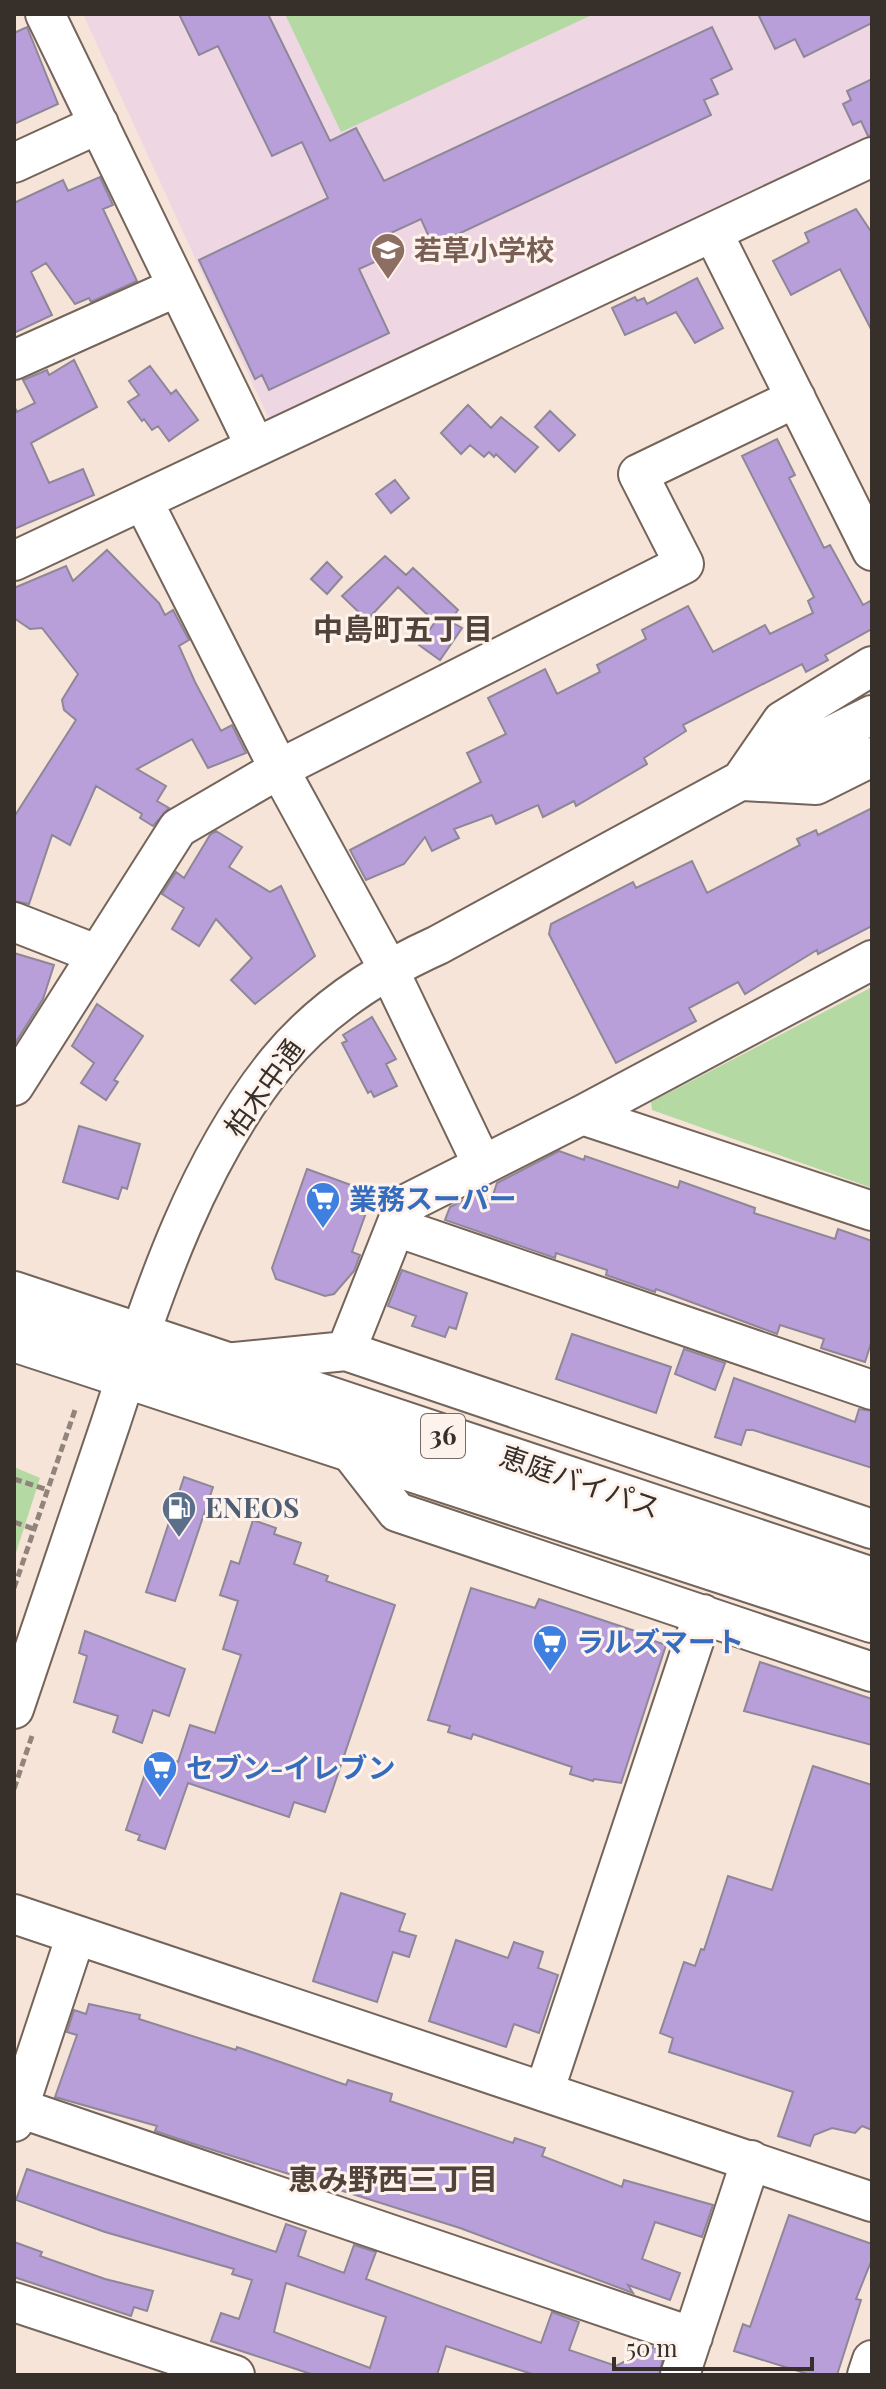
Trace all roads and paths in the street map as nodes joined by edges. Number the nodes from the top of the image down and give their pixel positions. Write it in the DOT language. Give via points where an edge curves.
graph roads {
  1 [pos="45,14"];
  2 [pos="99,124"];
  3 [pos="872,157"];
  4 [pos="14,163"];
  5 [pos="713,233"];
  6 [pos="177,287"];
  7 [pos="14,360"];
  8 [pos="796,398"];
  9 [pos="255,446"];
  10 [pos="144,503"];
  11 [pos="872,551"];
  12 [pos="14,561"];
  13 [pos="872,666"];
  14 [pos="856,723"];
  15 [pos="872,757"];
  16 [pos="279,769"];
  17 [pos="740,781"];
  18 [pos="14,922"];
  19 [pos="96,954"];
  20 [pos="872,960"];
  21 [pos="388,968"];
  22 [pos="14,1086"];
  23 [pos="582,1115"];
  24 [pos="482,1164"];
  25 [pos="872,1211"];
  26 [pos="396,1227"];
  27 [pos="14,1294"];
  28 [pos="14,1339"];
  29 [pos="346,1351"];
  30 [pos="132,1356"];
  31 [pos="225,1363"];
  32 [pos="872,1390"];
  33 [pos="75,1410"];
  34 [pos="345,1445"];
  35 [pos="14,1479"];
  36 [pos="48,1490"];
  37 [pos="14,1522"];
  38 [pos="34,1529"];
  39 [pos="872,1529"];
  40 [pos="872,1580"];
  41 [pos="14,1588"];
  42 [pos="703,1614"];
  43 [pos="872,1620"];
  44 [pos="872,1672"];
  45 [pos="14,1709"];
  46 [pos="14,1914"];
  47 [pos="76,1935"];
  48 [pos="544,2092"];
  49 [pos="16,2115"];
  50 [pos="751,2160"];
  51 [pos="872,2202"];
  52 [pos="14,2302"];
  53 [pos="693,2337"];
  54 [pos="872,2360"];
  55 [pos="235,2375"];
  56 [pos="680,2375"];
  57 [pos="867,2375"];
  1 -- 2 [label="street"];
  2 -- 4 [label="street"];
  2 -- 6 [label="street"];
  3 -- 5 [label="street"];
  5 -- 8 [label="street"];
  5 -- 9 [label="street"];
  6 -- 7 [label="street"];
  6 -- 9 [label="street"];
  8 -- 11 [label="street"];
  8 -- 16 [label="street" via="638,474 684,564"];
  9 -- 10 [label="street"];
  10 -- 12 [label="street"];
  10 -- 16 [label="street"];
  13 -- 17 [label="street" via="782,721"];
  14 -- 17 [label="street, 柏木中通"];
  15 -- 17 [label="street" via="816,785"];
  16 -- 19 [label="street" via="178,828"];
  16 -- 21 [label="street"];
  17 -- 21 [label="street, 柏木中通"];
  18 -- 19 [label="street"];
  19 -- 22 [label="street"];
  20 -- 23 [label="street"];
  21 -- 24 [label="street"];
  21 -- 30 [label="street, 柏木中通" via="305,1031 250,1100 205,1177"];
  23 -- 24 [label="street"];
  23 -- 25 [label="street"];
  24 -- 26 [label="street" via="404,1205"];
  26 -- 29 [label="street"];
  26 -- 32 [label="street"];
  27 -- 30 [label="highway, 恵庭バイパス / 36"];
  28 -- 30 [label="highway, 恵庭バイパス / 36"];
  29 -- 31 [label="street"];
  29 -- 39 [label="street"];
  30 -- 31 [label="highway, 恵庭バイパス / 36"];
  30 -- 34 [label="highway, 恵庭バイパス / 36"];
  30 -- 45 [label="street, 柏木中通"];
  31 -- 40 [label="highway, 恵庭バイパス / 36"];
  33 -- 36 [label="path"];
  34 -- 42 [label="street" via="397,1512"];
  34 -- 43 [label="highway, 恵庭バイパス / 36"];
  35 -- 36 [label="path"];
  36 -- 38 [label="path"];
  37 -- 38 [label="path"];
  38 -- 41 [label="path"];
  42 -- 44 [label="street"];
  42 -- 48 [label="street"];
  46 -- 47 [label="street"];
  47 -- 48 [label="street"];
  47 -- 49 [label="street"];
  48 -- 50 [label="street"];
  49 -- 53 [label="street"];
  50 -- 51 [label="street"];
  50 -- 53 [label="street"];
  52 -- 55 [label="street"];
  53 -- 56 [label="street"];
  54 -- 57 [label="street"];
}
